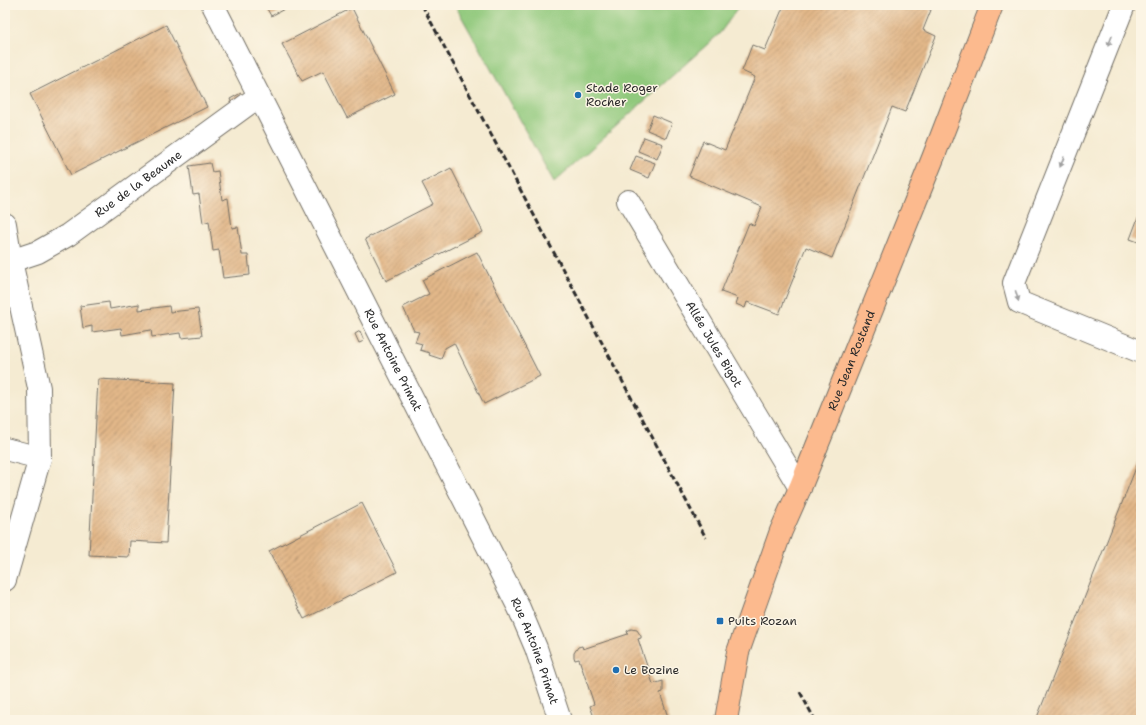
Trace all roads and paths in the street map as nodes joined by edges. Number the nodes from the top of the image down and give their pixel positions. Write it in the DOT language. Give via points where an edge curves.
graph roads {
  1 [pos="213,5"];
  2 [pos="992,5"];
  3 [pos="1124,5"];
  4 [pos="259,96"];
  5 [pos="628,201"];
  6 [pos="5,224"];
  7 [pos="11,260"];
  8 [pos="1141,352"];
  9 [pos="5,449"];
  10 [pos="40,458"];
  11 [pos="800,488"];
  12 [pos="5,580"];
  13 [pos="560,720"];
  14 [pos="726,720"];
  1 -- 4 [label="street, Rue Antoine Primat"];
  2 -- 11 [label="main road, Rue Jean Rostand"];
  3 -- 8 [label="street, one-way" via="1014,282 1019,302"];
  4 -- 7 [label="street, Rue de la Beaume" via="68,235 38,252"];
  4 -- 13 [label="street, Rue Antoine Primat" via="520,608"];
  5 -- 11 [label="street, Allée Jules Bigot"];
  6 -- 7 [label="street"];
  7 -- 10 [label="street" via="39,388"];
  9 -- 10 [label="street"];
  10 -- 12 [label="street"];
  11 -- 14 [label="main road, Rue Jean Rostand" via="781,531 738,652"];
}
